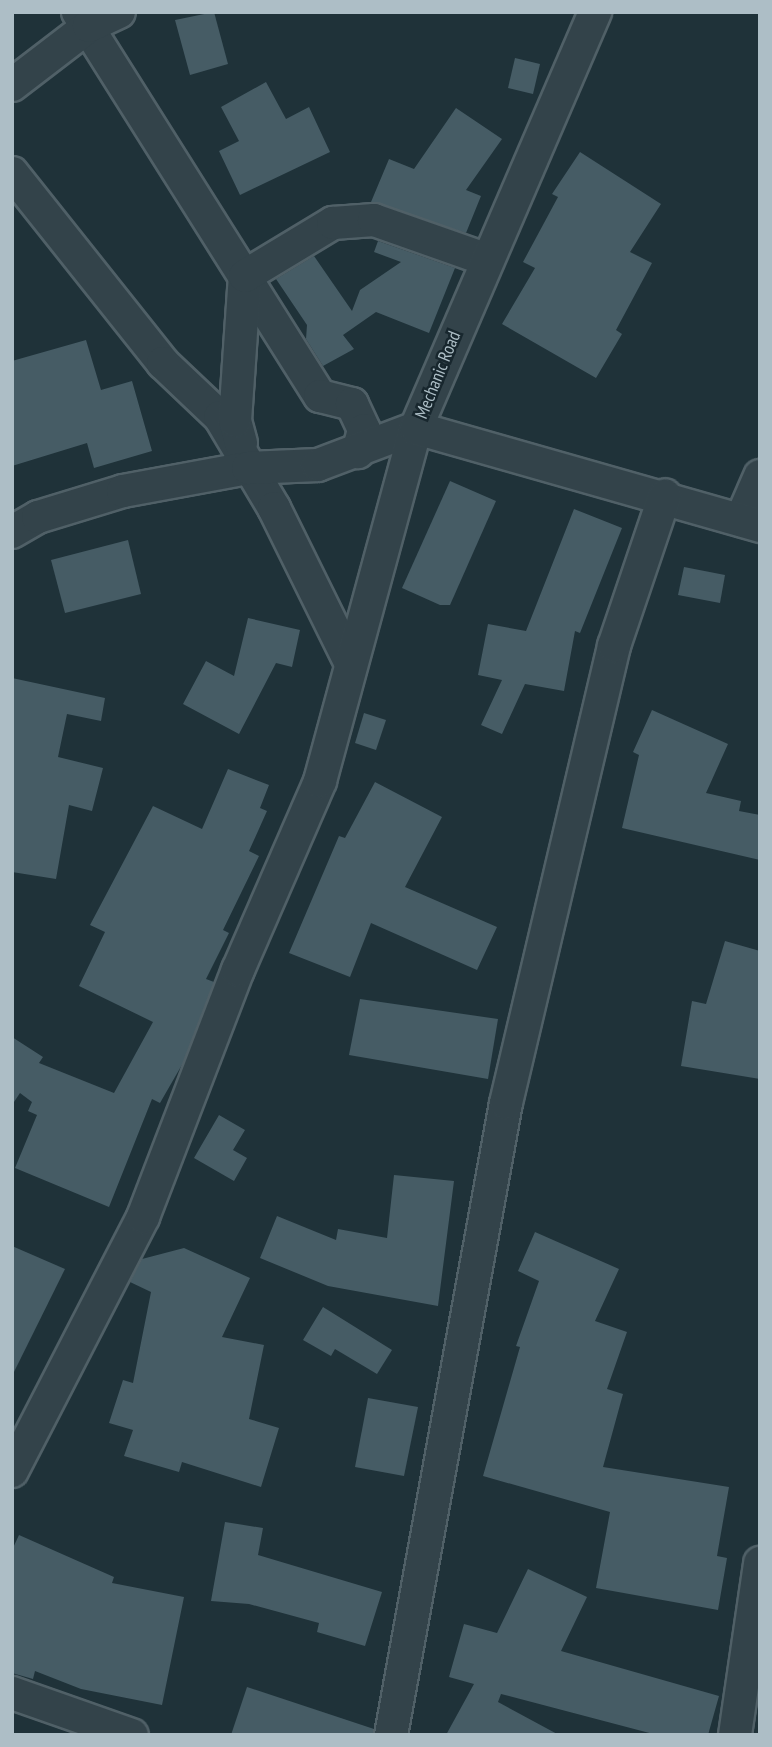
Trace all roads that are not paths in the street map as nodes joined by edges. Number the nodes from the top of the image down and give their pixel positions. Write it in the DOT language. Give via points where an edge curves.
graph roads {
  1 [pos="119,12"];
  2 [pos="595,12"];
  3 [pos="83,19"];
  4 [pos="12,85"];
  5 [pos="12,173"];
  6 [pos="485,259"];
  7 [pos="245,276"];
  8 [pos="416,428"];
  9 [pos="358,452"];
  10 [pos="248,468"];
  11 [pos="760,476"];
  12 [pos="665,495"];
  13 [pos="750,523"];
  14 [pos="12,533"];
  15 [pos="351,664"];
  16 [pos="12,1471"];
  17 [pos="760,1563"];
  18 [pos="12,1693"];
  19 [pos="132,1735"];
  20 [pos="391,1735"];
  21 [pos="735,1735"];
  1 -- 3 [label="street"];
  2 -- 6 [label="street, Mechanic Road"];
  3 -- 4 [label="street"];
  3 -- 7 [label="street"];
  5 -- 10 [label="street" via="163,363 220,417"];
  6 -- 7 [label="street" via="374,220 333,223"];
  6 -- 8 [label="street, Mechanic Road"];
  7 -- 9 [label="street" via="320,396 352,404 363,430"];
  7 -- 10 [label="street" via="234,421"];
  8 -- 9 [label="street, Mechanic Road"];
  8 -- 12 [label="street"];
  8 -- 15 [label="street"];
  9 -- 10 [label="street, Mechanic Road" via="318,465"];
  10 -- 14 [label="street, Mechanic Road" via="123,492 38,517"];
  10 -- 15 [label="street" via="311,578"];
  11 -- 13 [label="street"];
  12 -- 13 [label="street"];
  12 -- 20 [label="street" via="614,646 506,1102"];
  15 -- 16 [label="street" via="320,780 239,970 143,1217"];
  17 -- 21 [label="street"];
  18 -- 19 [label="street"];
}
